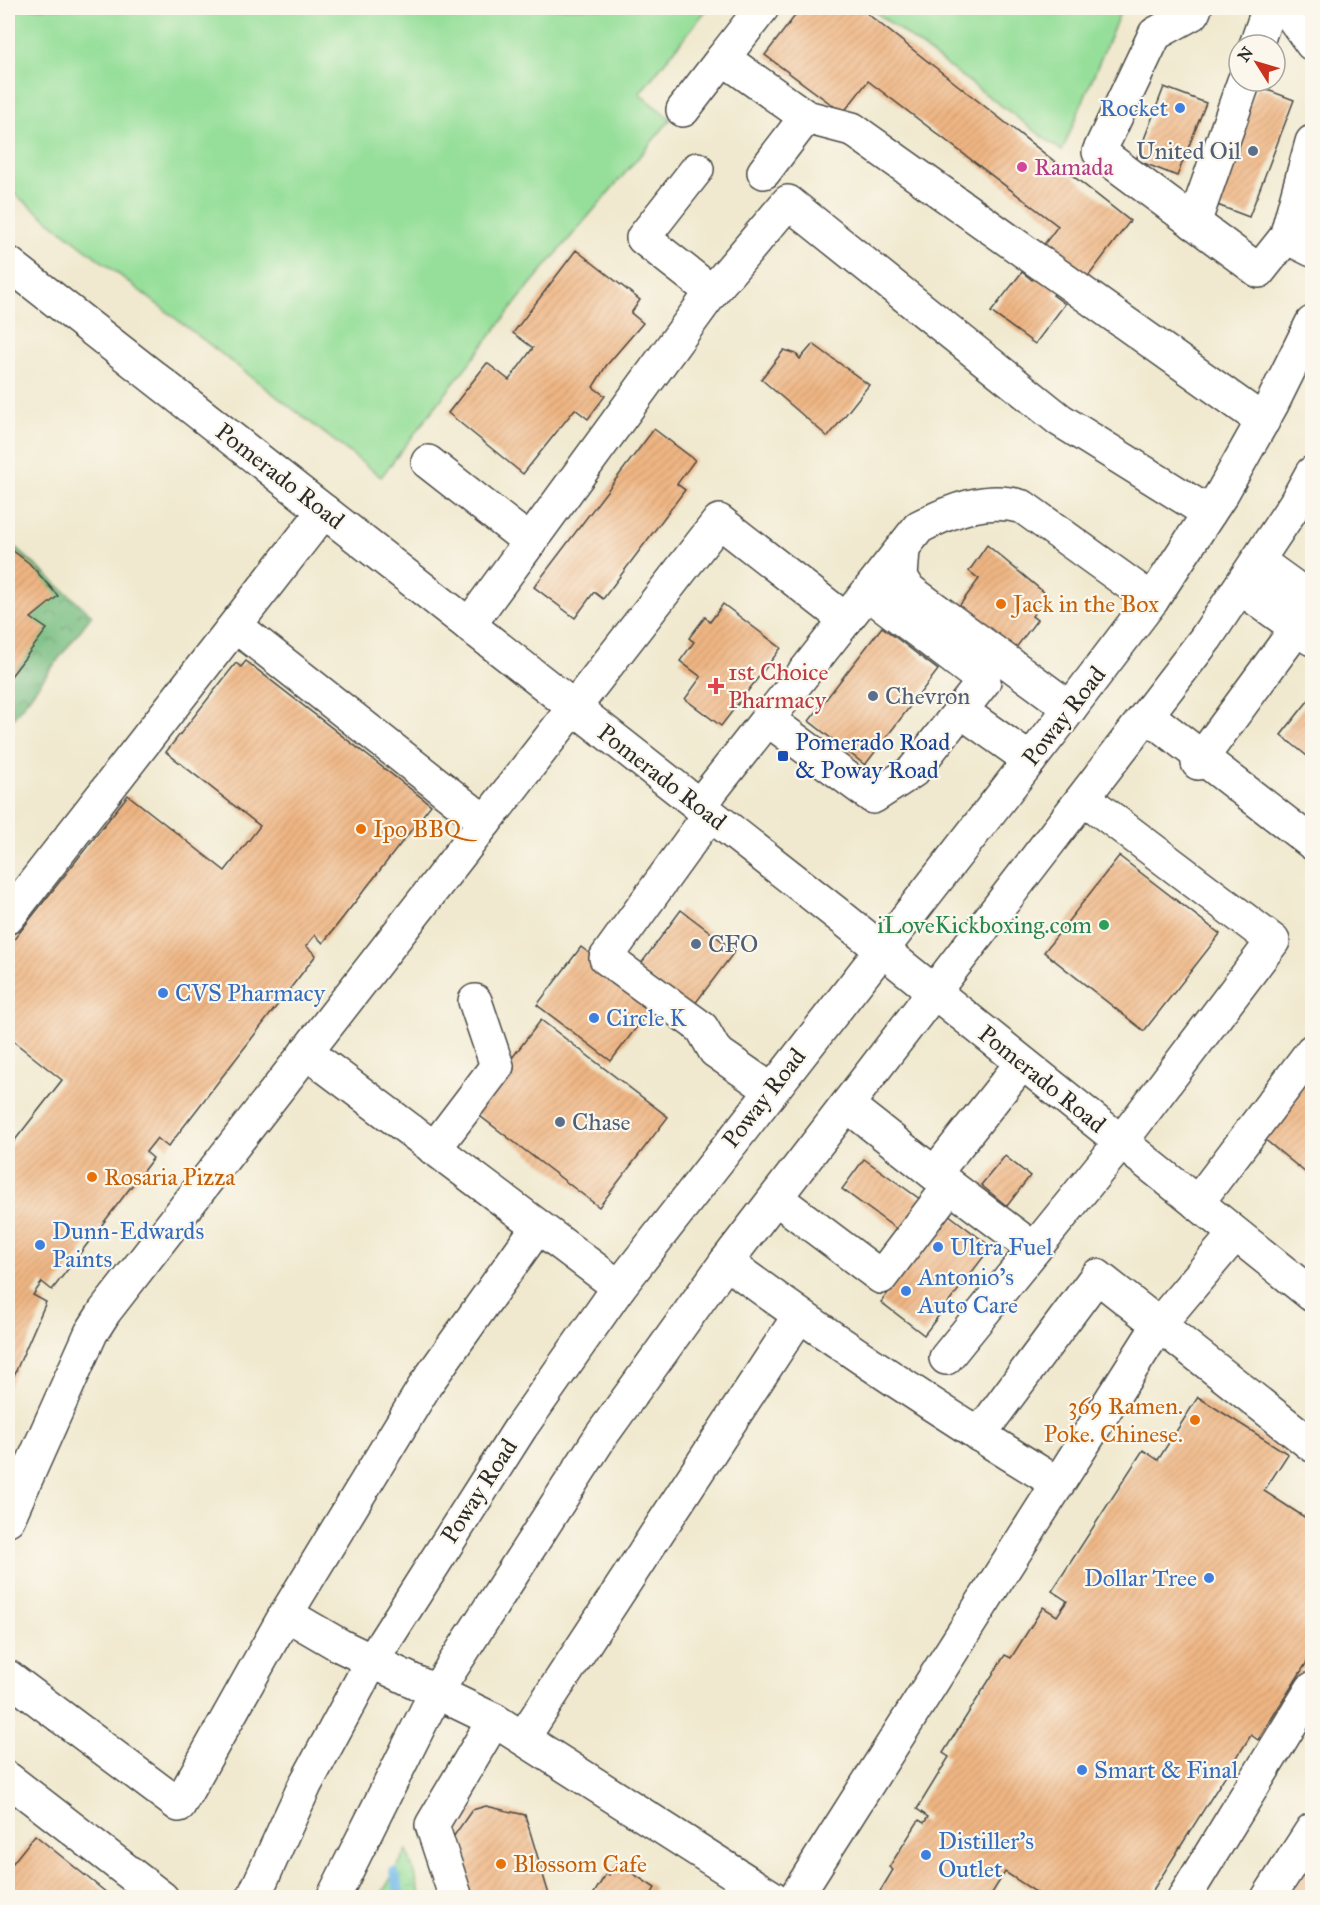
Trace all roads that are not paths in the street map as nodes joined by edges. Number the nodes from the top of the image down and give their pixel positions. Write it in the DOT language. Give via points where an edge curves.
graph roads {
  1 [pos="762,8"];
  2 [pos="1195,8"];
  3 [pos="1269,8"];
  4 [pos="1286,8"];
  5 [pos="1260,33"];
  6 [pos="1312,44"];
  7 [pos="723,58"];
  8 [pos="1240,93"];
  9 [pos="683,110"];
  10 [pos="806,117"];
  11 [pos="1312,142"];
  12 [pos="697,168"];
  13 [pos="764,172"];
  14 [pos="1194,223"];
  15 [pos="1299,244"];
  16 [pos="8,263"];
  17 [pos="712,292"];
  18 [pos="1312,323"];
  19 [pos="1263,421"];
  20 [pos="428,462"];
  21 [pos="1312,473"];
  22 [pos="324,511"];
  23 [pos="1209,513"];
  24 [pos="530,542"];
  25 [pos="903,549"];
  26 [pos="1258,561"];
  27 [pos="1241,588"];
  28 [pos="868,593"];
  29 [pos="1152,600"];
  30 [pos="1312,600"];
  31 [pos="846,620"];
  32 [pos="469,625"];
  33 [pos="237,627"];
  34 [pos="1305,633"];
  35 [pos="574,708"];
  36 [pos="1070,708"];
  37 [pos="961,711"];
  38 [pos="1147,715"];
  39 [pos="768,719"];
  40 [pos="1030,760"];
  41 [pos="1200,760"];
  42 [pos="1084,798"];
  43 [pos="704,810"];
  44 [pos="485,822"];
  45 [pos="1312,843"];
  46 [pos="8,917"];
  47 [pos="882,950"];
  48 [pos="934,992"];
  49 [pos="475,1001"];
  50 [pos="1312,1051"];
  51 [pos="306,1052"];
  52 [pos="1022,1063"];
  53 [pos="771,1090"];
  54 [pos="847,1105"];
  55 [pos="1121,1142"];
  56 [pos="434,1149"];
  57 [pos="942,1180"];
  58 [pos="776,1197"];
  59 [pos="1197,1203"];
  60 [pos="537,1228"];
  61 [pos="1235,1234"];
  62 [pos="1034,1249"];
  63 [pos="726,1262"];
  64 [pos="619,1287"];
  65 [pos="1312,1295"];
  66 [pos="799,1316"];
  67 [pos="1160,1323"];
  68 [pos="946,1358"];
  69 [pos="979,1436"];
  70 [pos="1312,1445"];
  71 [pos="1057,1483"];
  72 [pos="8,1519"];
  73 [pos="286,1614"];
  74 [pos="372,1661"];
  75 [pos="8,1677"];
  76 [pos="1312,1689"];
  77 [pos="436,1692"];
  78 [pos="494,1720"];
  79 [pos="523,1738"];
  80 [pos="8,1779"];
  81 [pos="1312,1830"];
  82 [pos="162,1898"];
  83 [pos="253,1898"];
  84 [pos="333,1898"];
  85 [pos="456,1898"];
  86 [pos="773,1898"];
  87 [pos="795,1898"];
  88 [pos="1184,1898"];
  89 [pos="1268,1898"];
  1 -- 7 [label="main road"];
  2 -- 14 [label="main road" via="1193,13 1155,34 1099,152"];
  3 -- 5 [label="main road"];
  4 -- 6 [label="main road"];
  7 -- 9 [label="main road"];
  7 -- 10 [label="main road"];
  8 -- 14 [label="main road"];
  10 -- 13 [label="main road"];
  10 -- 19 [label="main road" via="852,129"];
  11 -- 15 [label="main road"];
  12 -- 17 [label="main road" via="643,238"];
  14 -- 15 [label="main road" via="1259,271"];
  16 -- 22 [label="main road, Pomerado Road"];
  17 -- 23 [label="main road" via="788,202 1060,420"];
  17 -- 24 [label="main road"];
  18 -- 19 [label="main road, Poway Road"];
  19 -- 23 [label="main road, Poway Road"];
  20 -- 24 [label="main road"];
  21 -- 26 [label="main road"];
  22 -- 32 [label="main road, Pomerado Road"];
  22 -- 33 [label="main road"];
  23 -- 29 [label="main road, Poway Road"];
  24 -- 32 [label="main road"];
  25 -- 28 [label="main road"];
  25 -- 29 [label="main road" via="919,527 934,519 984,502 1005,501 1023,507"];
  25 -- 36 [label="main road" via="901,577 909,590"];
  26 -- 27 [label="main road"];
  26 -- 30 [label="main road"];
  27 -- 34 [label="main road"];
  27 -- 38 [label="main road"];
  28 -- 31 [label="main road"];
  28 -- 37 [label="main road" via="984,681"];
  29 -- 36 [label="main road, Poway Road"];
  31 -- 35 [label="main road" via="719,521"];
  31 -- 39 [label="main road"];
  32 -- 35 [label="main road, Pomerado Road"];
  33 -- 44 [label="main road"];
  33 -- 46 [label="main road"];
  34 -- 41 [label="main road"];
  35 -- 43 [label="main road, Pomerado Road"];
  35 -- 44 [label="main road"];
  36 -- 40 [label="main road, Poway Road"];
  37 -- 39 [label="main road" via="913,771 873,797"];
  37 -- 40 [label="main road"];
  38 -- 41 [label="main road"];
  38 -- 42 [label="main road"];
  39 -- 43 [label="main road"];
  40 -- 47 [label="main road, Poway Road"];
  41 -- 45 [label="main road"];
  42 -- 48 [label="main road"];
  42 -- 55 [label="main road" via="1273,941"];
  43 -- 47 [label="main road, Pomerado Road"];
  43 -- 53 [label="main road" via="606,958 702,1028 715,1051"];
  44 -- 51 [label="main road"];
  47 -- 48 [label="main road, Pomerado Road"];
  47 -- 53 [label="main road, Poway Road"];
  48 -- 52 [label="main road, Pomerado Road"];
  48 -- 54 [label="main road"];
  49 -- 56 [label="main road" via="497,1066"];
  50 -- 59 [label="main road"];
  51 -- 56 [label="main road"];
  51 -- 72 [label="main road" via="97,1322"];
  52 -- 55 [label="main road, Pomerado Road"];
  52 -- 57 [label="main road"];
  53 -- 64 [label="main road, Poway Road"];
  54 -- 57 [label="main road"];
  54 -- 58 [label="main road"];
  55 -- 59 [label="main road, Pomerado Road"];
  55 -- 62 [label="main road"];
  56 -- 60 [label="main road"];
  57 -- 58 [label="main road" via="881,1277"];
  57 -- 62 [label="main road"];
  58 -- 63 [label="main road"];
  59 -- 61 [label="main road, Pomerado Road"];
  60 -- 64 [label="main road"];
  60 -- 73 [label="main road" via="426,1384"];
  61 -- 65 [label="main road, Pomerado Road"];
  61 -- 67 [label="main road"];
  62 -- 68 [label="main road"];
  63 -- 66 [label="main road"];
  63 -- 77 [label="main road" via="601,1437"];
  64 -- 74 [label="main road, Poway Road" via="495,1466"];
  66 -- 69 [label="main road"];
  66 -- 79 [label="main road"];
  67 -- 69 [label="main road" via="1097,1276"];
  67 -- 70 [label="main road"];
  67 -- 71 [label="main road"];
  69 -- 71 [label="main road"];
  71 -- 87 [label="main road"];
  73 -- 74 [label="main road"];
  73 -- 75 [label="main road" via="179,1805"];
  74 -- 77 [label="main road"];
  74 -- 83 [label="main road, Poway Road" via="305,1785"];
  76 -- 88 [label="main road"];
  77 -- 78 [label="main road"];
  77 -- 84 [label="main road"];
  78 -- 79 [label="main road"];
  78 -- 85 [label="main road" via="432,1825"];
  79 -- 86 [label="main road"];
  80 -- 82 [label="main road"];
  81 -- 89 [label="main road"];
}
